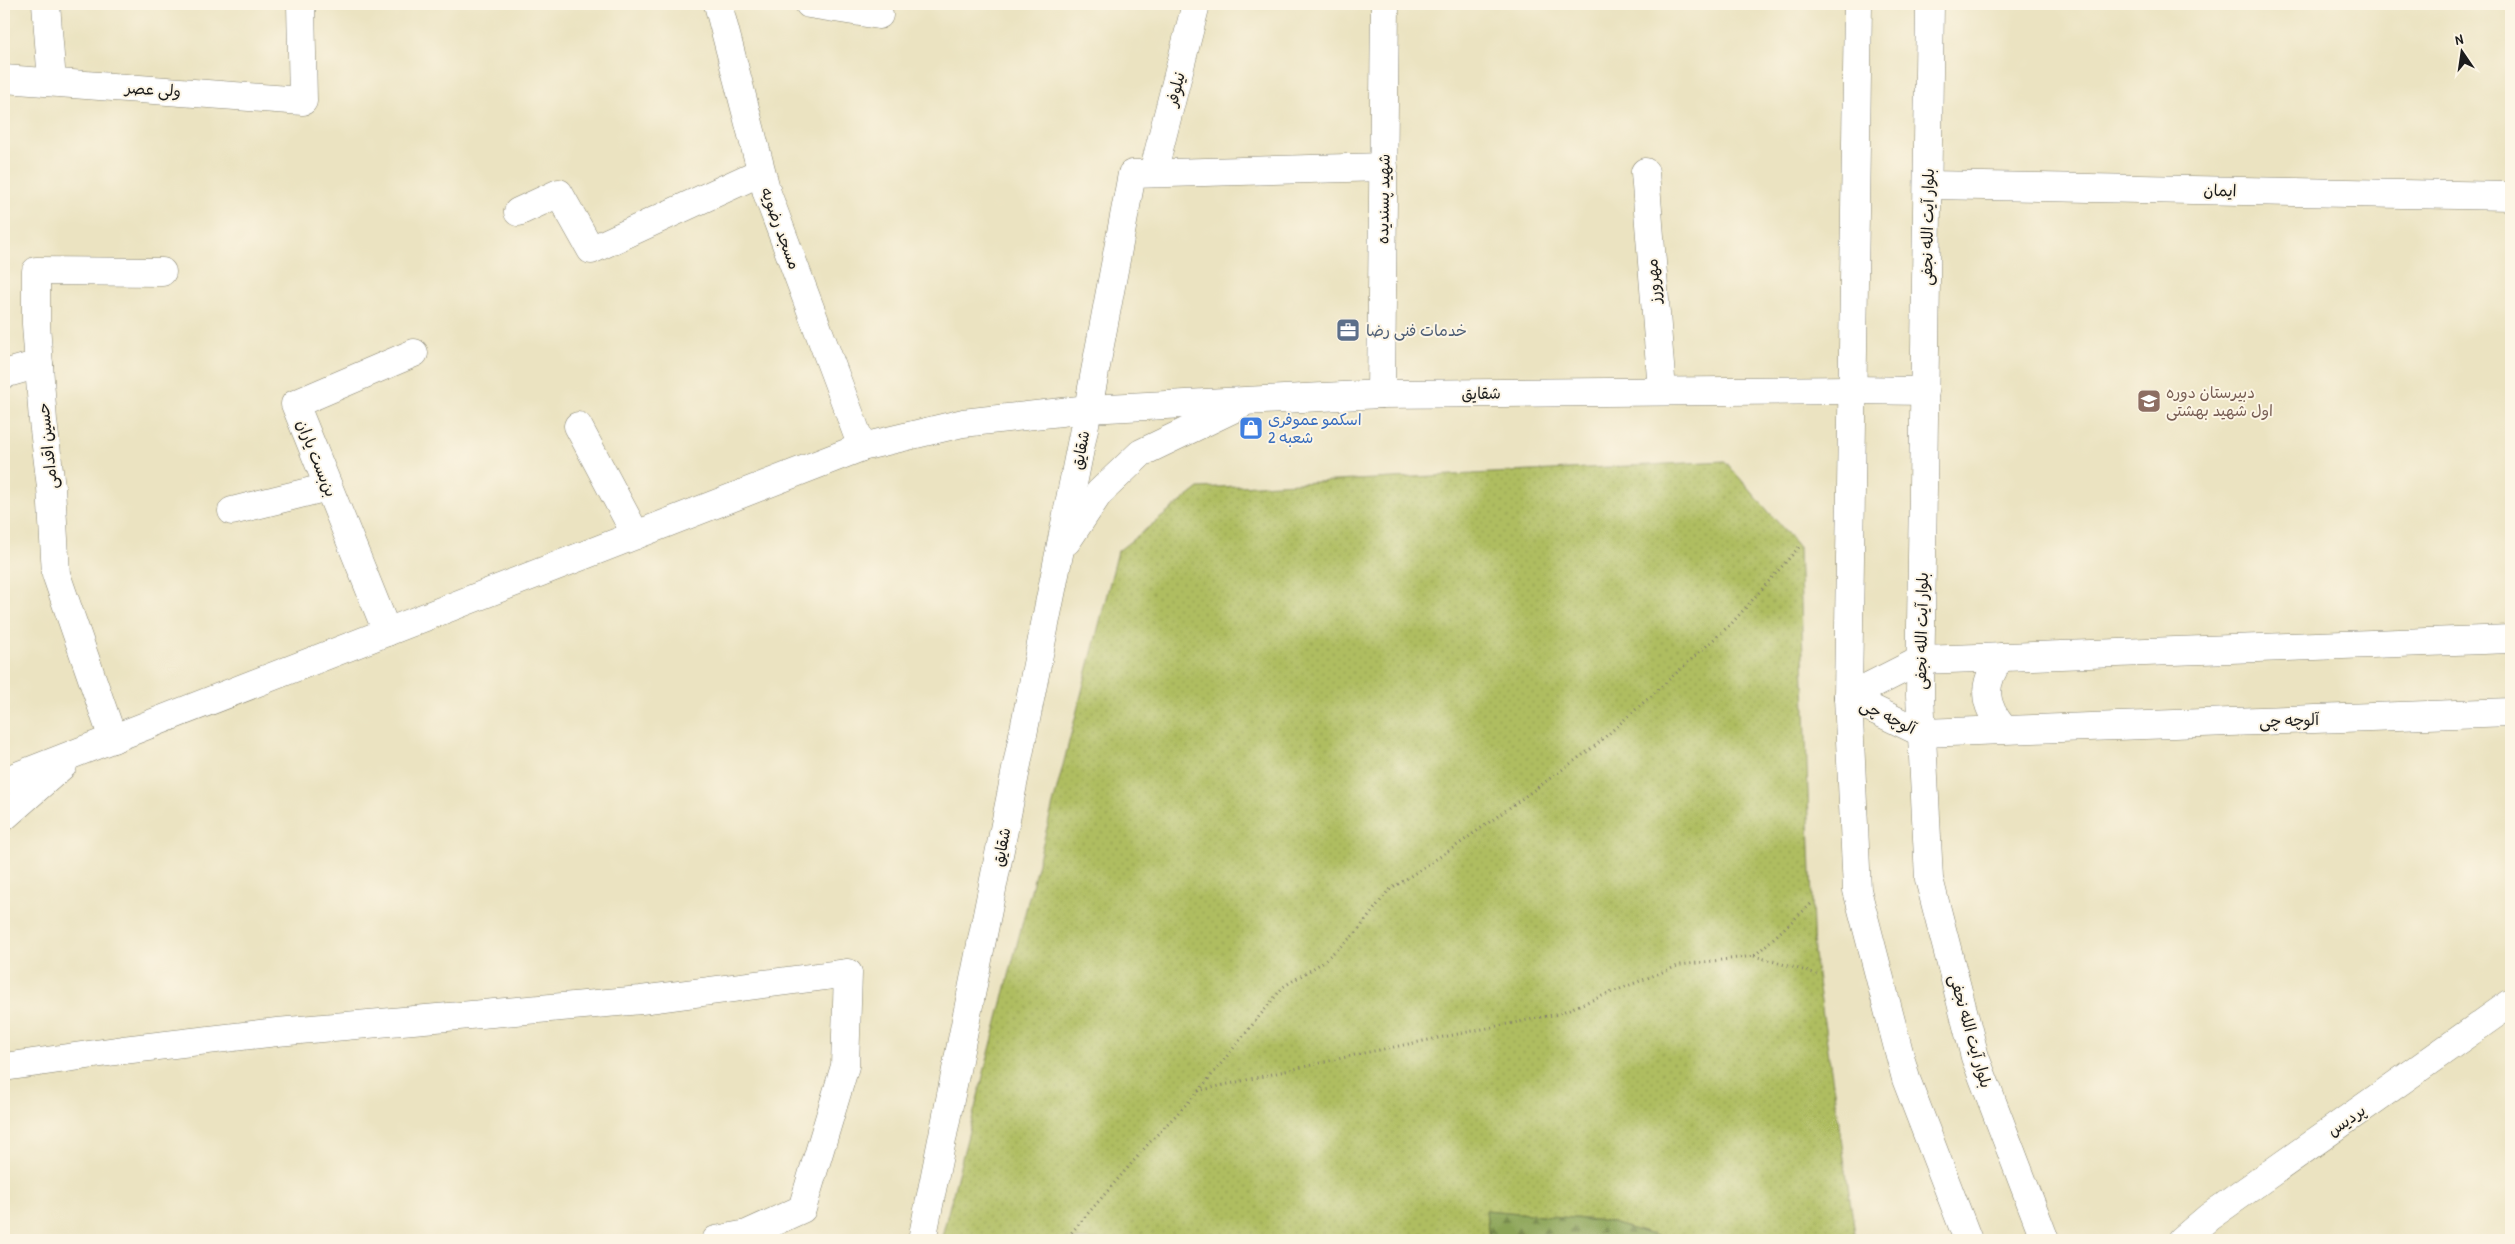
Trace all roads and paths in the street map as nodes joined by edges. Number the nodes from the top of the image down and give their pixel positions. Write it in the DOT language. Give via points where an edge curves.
graph roads {
  1 [pos="46,4"];
  2 [pos="301,4"];
  3 [pos="718,4"];
  4 [pos="809,4"];
  5 [pos="1196,4"];
  6 [pos="1385,4"];
  7 [pos="1858,4"];
  8 [pos="1930,4"];
  9 [pos="879,15"];
  10 [pos="4,79"];
  11 [pos="52,82"];
  12 [pos="1384,167"];
  13 [pos="761,172"];
  14 [pos="1645,172"];
  15 [pos="1153,173"];
  16 [pos="1928,185"];
  17 [pos="2511,196"];
  18 [pos="518,212"];
  19 [pos="162,272"];
  20 [pos="414,353"];
  21 [pos="39,364"];
  22 [pos="4,374"];
  23 [pos="1852,390"];
  24 [pos="1925,391"];
  25 [pos="1662,392"];
  26 [pos="1382,394"];
  27 [pos="1251,400"];
  28 [pos="1088,409"];
  29 [pos="578,426"];
  30 [pos="862,447"];
  31 [pos="328,487"];
  32 [pos="232,511"];
  33 [pos="636,535"];
  34 [pos="1799,547"];
  35 [pos="1060,550"];
  36 [pos="388,632"];
  37 [pos="2511,639"];
  38 [pos="2001,657"];
  39 [pos="1921,660"];
  40 [pos="1848,697"];
  41 [pos="2511,712"];
  42 [pos="2004,730"];
  43 [pos="1922,733"];
  44 [pos="113,739"];
  45 [pos="76,753"];
  46 [pos="4,781"];
  47 [pos="4,817"];
  48 [pos="1812,903"];
  49 [pos="1754,956"];
  50 [pos="1817,974"];
  51 [pos="2511,1003"];
  52 [pos="4,1067"];
  53 [pos="1198,1092"];
  54 [pos="716,1240"];
  55 [pos="922,1240"];
  56 [pos="1065,1240"];
  57 [pos="1968,1240"];
  58 [pos="2045,1240"];
  59 [pos="2182,1240"];
  1 -- 11 [label="street"];
  2 -- 11 [label="street, ولی عصر" via="303,101"];
  3 -- 13 [label="street, مسجد رضویه"];
  4 -- 9 [label="street"];
  5 -- 15 [label="street, نیلوفر"];
  6 -- 12 [label="street, شهید پسندیده"];
  7 -- 23 [label="street"];
  8 -- 16 [label="street, بلوار آیت الله نجفی"];
  10 -- 11 [label="street, ولی عصر"];
  12 -- 15 [label="street"];
  12 -- 26 [label="street, شهید پسندیده"];
  13 -- 18 [label="street" via="591,250 559,193"];
  13 -- 30 [label="street, مسجد رضویه"];
  14 -- 25 [label="street, مهرورز"];
  15 -- 28 [label="street" via="1132,174"];
  16 -- 17 [label="street, ایمان"];
  16 -- 24 [label="street, بلوار آیت الله نجفی"];
  19 -- 21 [label="street, حسین اقدامی" via="36,270"];
  20 -- 31 [label="street, بن‌بست یاران" via="295,404"];
  21 -- 22 [label="street"];
  21 -- 44 [label="street, حسین اقدامی" via="56,574"];
  23 -- 24 [label="street, شقایق"];
  23 -- 25 [label="street, شقایق"];
  23 -- 40 [label="street"];
  24 -- 39 [label="street, بلوار آیت الله نجفی"];
  25 -- 26 [label="street, شقایق"];
  26 -- 27 [label="street, شقایق"];
  27 -- 28 [label="street, شقایق"];
  27 -- 35 [label="street" via="1141,453 1099,493"];
  28 -- 30 [label="street" via="963,423"];
  28 -- 35 [label="street, شقایق"];
  29 -- 33 [label="street"];
  30 -- 33 [label="street"];
  31 -- 32 [label="street"];
  31 -- 36 [label="street, بن‌بست یاران"];
  33 -- 36 [label="street"];
  34 -- 53 [label="path" via="1732,623 1595,746 1388,891 1356,933 1320,964 1283,987"];
  35 -- 55 [label="street, شقایق"];
  36 -- 44 [label="street"];
  37 -- 38 [label="street, آلوچه چی"];
  38 -- 39 [label="street, آلوچه چی"];
  38 -- 42 [label="street" via="1987,686 1993,717"];
  39 -- 40 [label="street, آلوچه چی"];
  39 -- 43 [label="street, بلوار آیت الله نجفی"];
  40 -- 43 [label="street, آلوچه چی"];
  40 -- 57 [label="street" via="1857,890 1906,1079"];
  41 -- 42 [label="street, آلوچه چی"];
  42 -- 43 [label="street, آلوچه چی"];
  43 -- 58 [label="street, بلوار آیت الله نجفی" via="1929,879 1975,1057"];
  44 -- 45 [label="street"];
  45 -- 46 [label="street"];
  45 -- 47 [label="street"];
  48 -- 49 [label="path"];
  49 -- 50 [label="path"];
  49 -- 53 [label="path" via="1680,965 1557,1014 1364,1053"];
  51 -- 59 [label="street, پردیس" via="2209,1217"];
  52 -- 54 [label="street" via="278,1032 641,1000 848,973 845,1066 802,1209 747,1234"];
  53 -- 56 [label="path"];
}
